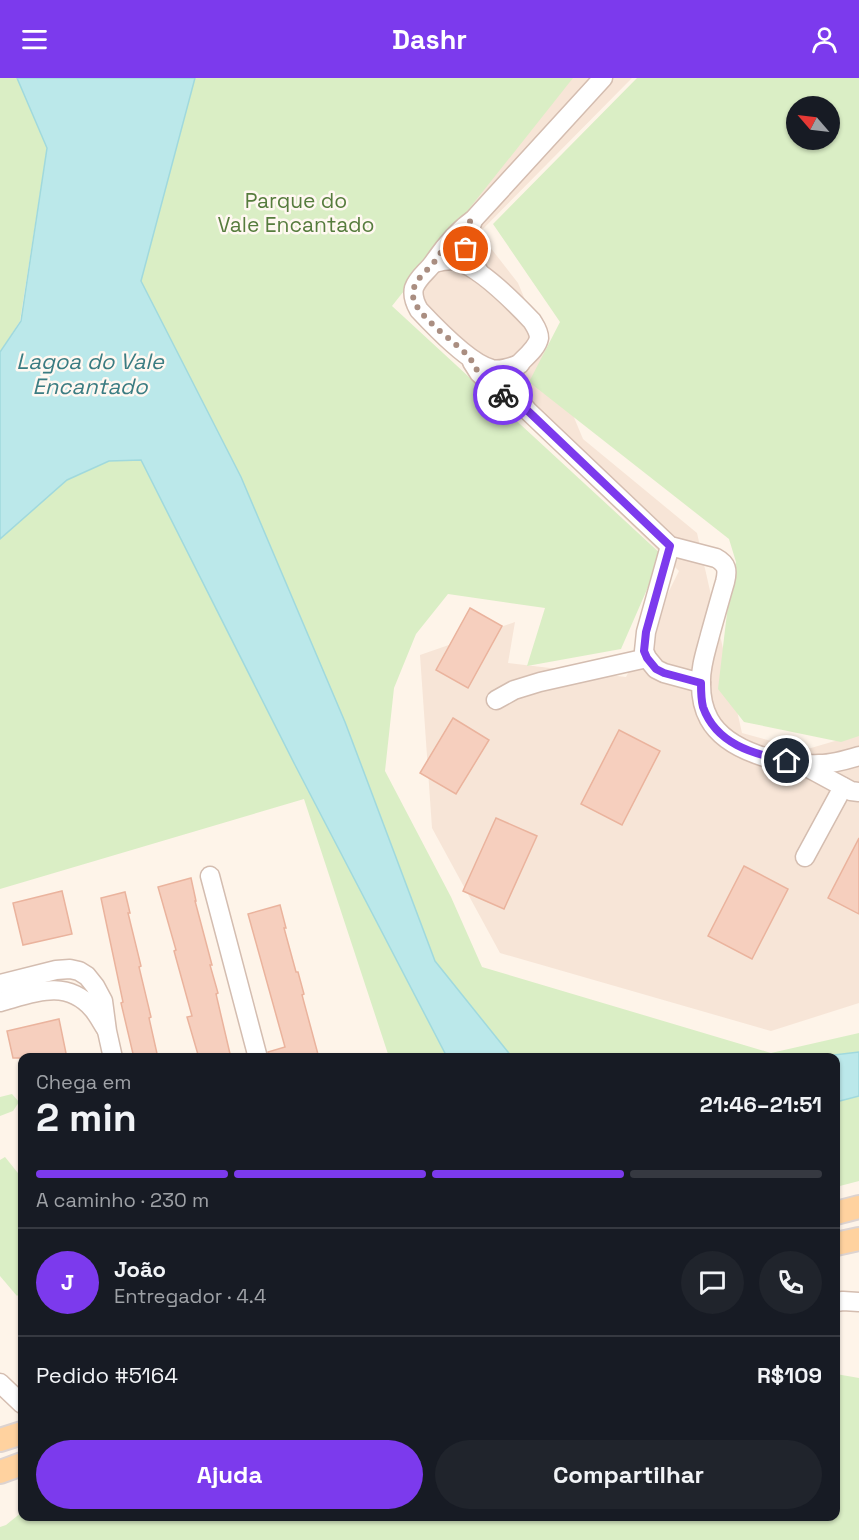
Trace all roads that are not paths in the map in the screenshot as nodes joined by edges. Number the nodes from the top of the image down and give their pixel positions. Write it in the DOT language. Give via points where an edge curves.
graph roads {
  1 [pos="603,78"];
  2 [pos="472,220"];
  3 [pos="434,262"];
  4 [pos="480,274"];
  5 [pos="469,357"];
  6 [pos="519,364"];
  7 [pos="528,411"];
  8 [pos="670,546"];
  9 [pos="647,658"];
  10 [pos="701,683"];
  11 [pos="496,700"];
  12 [pos="859,756"];
  13 [pos="801,764"];
  14 [pos="851,789"];
  15 [pos="805,857"];
  16 [pos="210,876"];
  17 [pos="0,984"];
  18 [pos="0,1002"];
  19 [pos="107,1031"];
  20 [pos="112,1053"];
  21 [pos="257,1053"];
  22 [pos="859,1208"];
  23 [pos="840,1212"];
  24 [pos="859,1239"];
  25 [pos="840,1243"];
  26 [pos="840,1301"];
  27 [pos="859,1302"];
  28 [pos="0,1383"];
  29 [pos="18,1400"];
  30 [pos="18,1434"];
  31 [pos="0,1440"];
  32 [pos="18,1465"];
  33 [pos="0,1472"];
  1 -- 2 [label="street"];
  2 -- 3 [label="street"];
  2 -- 4 [label="street" via="466,249"];
  3 -- 4 [label="street" via="455,260"];
  3 -- 5 [label="street" via="414,286 415,302"];
  4 -- 6 [label="street" via="538,330 534,348"];
  5 -- 6 [label="street" via="493,369"];
  5 -- 7 [label="street" via="479,373 512,404"];
  6 -- 7 [label="street" via="508,383"];
  7 -- 8 [label="street"];
  8 -- 9 [label="street" via="646,632"];
  8 -- 10 [label="street" via="716,558 726,566"];
  9 -- 10 [label="street" via="664,673"];
  9 -- 11 [label="street" via="540,682"];
  10 -- 13 [label="street" via="708,718 731,742 747,751"];
  12 -- 13 [label="street"];
  13 -- 14 [label="street"];
  14 -- 15 [label="street"];
  16 -- 21 [label="street"];
  17 -- 19 [label="street" via="57,970 79,971 95,986 103,1001"];
  18 -- 19 [label="street" via="41,992 68,992 93,1009"];
  19 -- 20 [label="street"];
  22 -- 23 [label="main road"];
  24 -- 25 [label="main road"];
  26 -- 27 [label="street"];
  28 -- 29 [label="street"];
  30 -- 31 [label="main road"];
  32 -- 33 [label="main road"];
}
